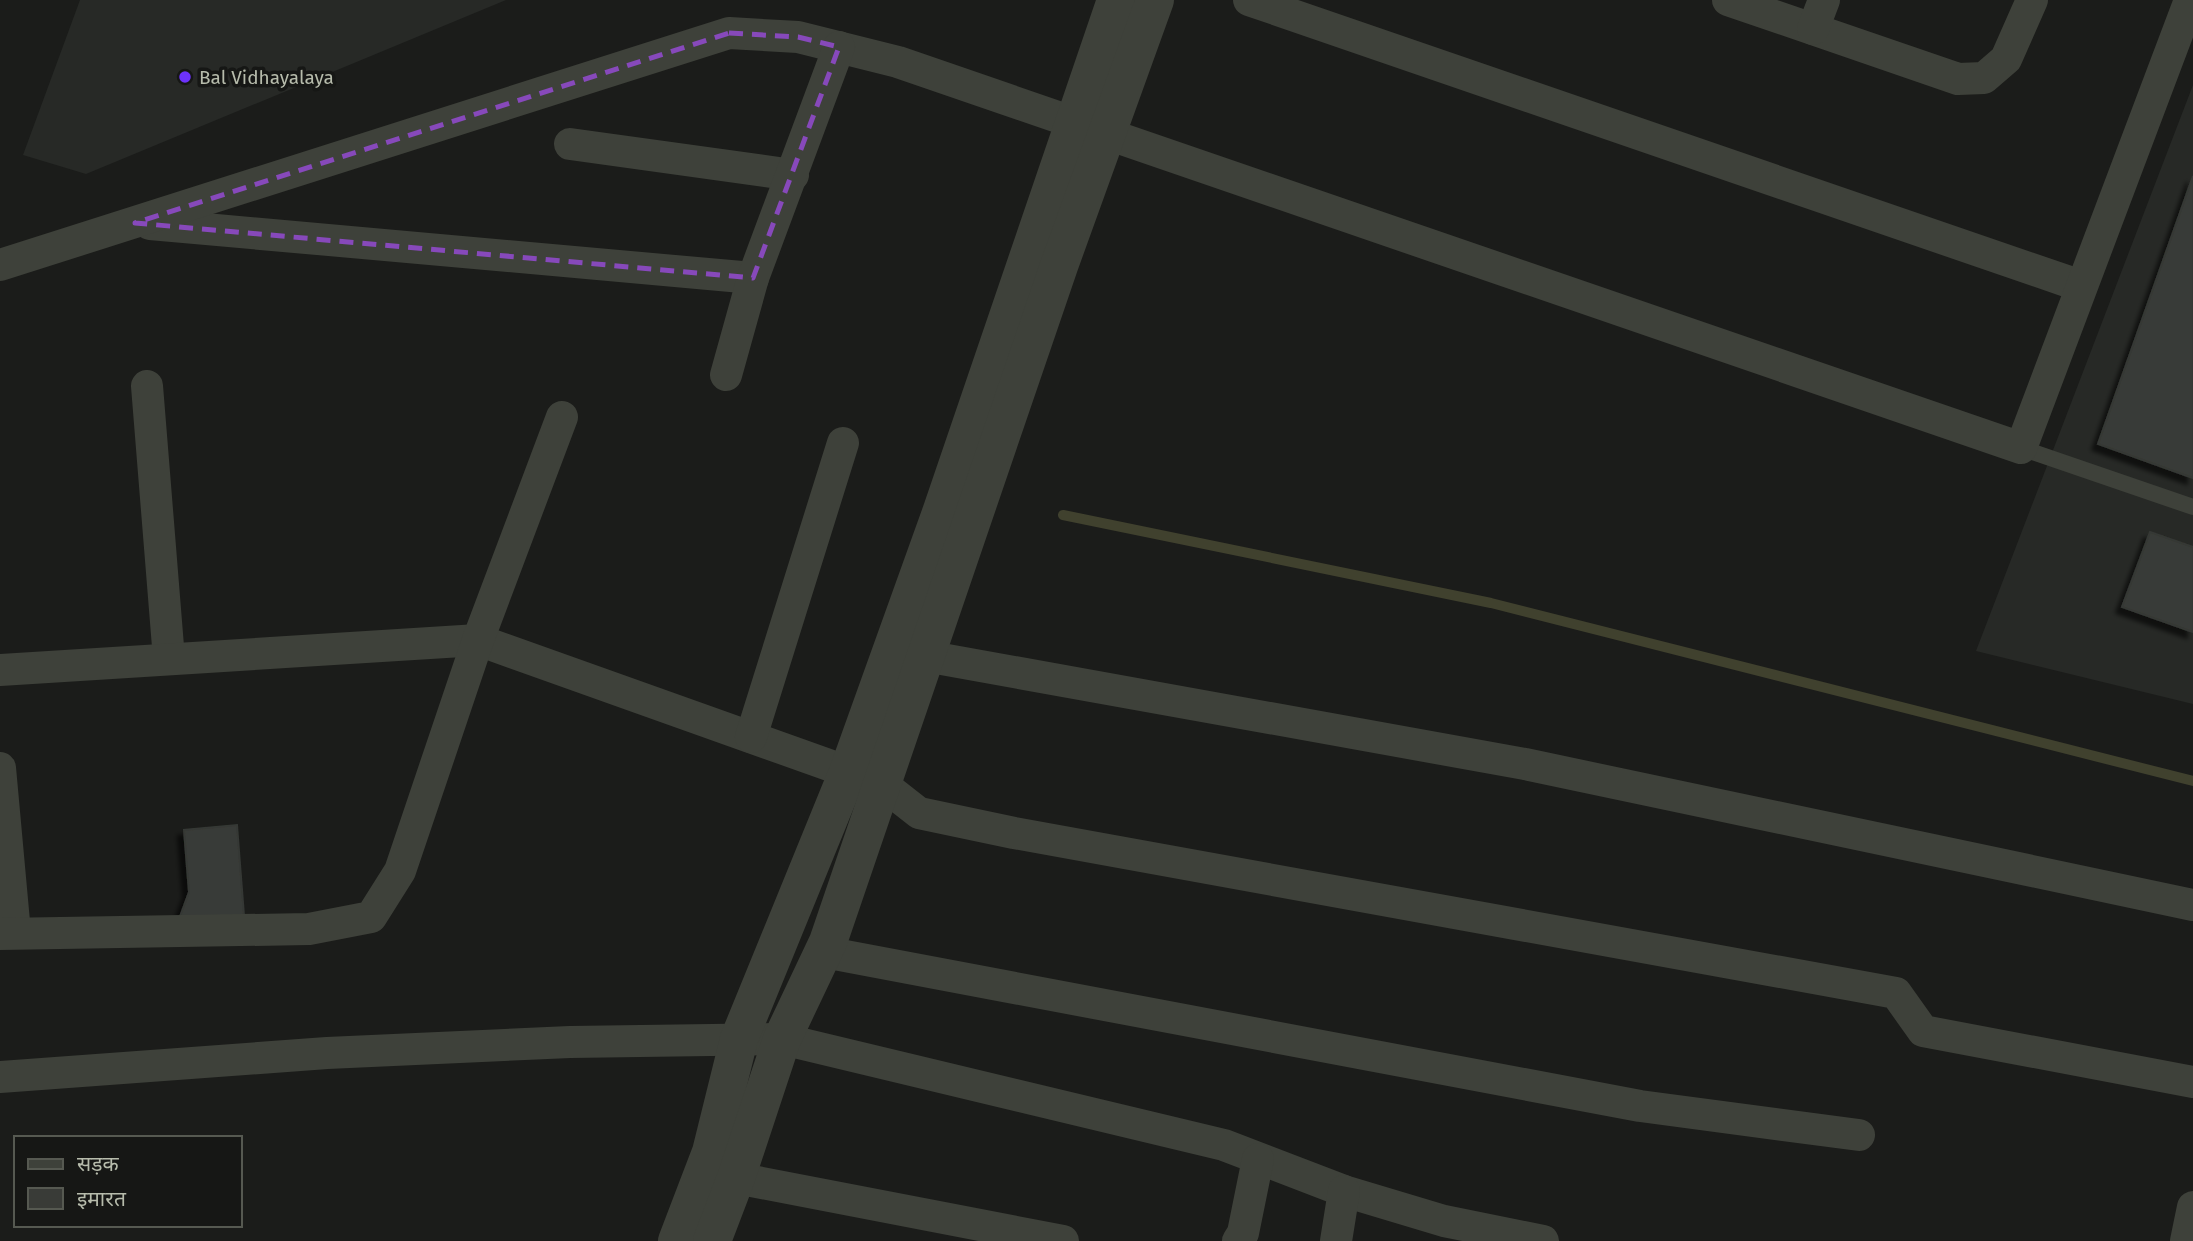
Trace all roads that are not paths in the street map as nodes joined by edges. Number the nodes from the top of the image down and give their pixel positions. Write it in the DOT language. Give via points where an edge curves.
graph roads {
  1 [pos="1116,0"];
  2 [pos="1155,0"];
  3 [pos="1249,0"];
  4 [pos="1728,0"];
  5 [pos="1824,0"];
  6 [pos="2032,0"];
  7 [pos="2190,0"];
  8 [pos="1813,29"];
  9 [pos="839,47"];
  10 [pos="1091,126"];
  11 [pos="570,144"];
  12 [pos="793,175"];
  13 [pos="135,223"];
  14 [pos="0,265"];
  15 [pos="753,278"];
  16 [pos="2081,286"];
  17 [pos="726,375"];
  18 [pos="147,386"];
  19 [pos="562,416"];
  20 [pos="843,443"];
  21 [pos="2021,448"];
  22 [pos="2193,507"];
  23 [pos="478,640"];
  24 [pos="926,656"];
  25 [pos="169,659"];
  26 [pos="0,670"];
  27 [pos="751,737"];
  28 [pos="0,768"];
  29 [pos="865,778"];
  30 [pos="2193,905"];
  31 [pos="8,934"];
  32 [pos="824,952"];
  33 [pos="739,1039"];
  34 [pos="782,1039"];
  35 [pos="0,1077"];
  36 [pos="2193,1082"];
  37 [pos="1859,1135"];
  38 [pos="1258,1159"];
  39 [pos="736,1178"];
  40 [pos="1344,1191"];
  41 [pos="2193,1207"];
  42 [pos="1442,1231"];
  43 [pos="1020,1237"];
  44 [pos="677,1241"];
  45 [pos="712,1241"];
  46 [pos="1063,1241"];
  47 [pos="1238,1241"];
  48 [pos="1336,1241"];
  49 [pos="1543,1241"];
  50 [pos="2186,1241"];
  1 -- 10 [label="street"];
  2 -- 10 [label="street"];
  3 -- 16 [label="street"];
  4 -- 8 [label="street"];
  5 -- 8 [label="street"];
  6 -- 8 [label="street" via="2006,59 1984,78 1958,79"];
  7 -- 16 [label="street"];
  9 -- 10 [label="street"];
  9 -- 12 [label="street"];
  9 -- 13 [label="street" via="799,37 729,33"];
  10 -- 21 [label="street"];
  10 -- 24 [label="street"];
  10 -- 29 [label="street"];
  11 -- 12 [label="street"];
  12 -- 15 [label="street"];
  13 -- 14 [label="street"];
  13 -- 15 [label="street"];
  15 -- 17 [label="street"];
  16 -- 21 [label="street"];
  18 -- 25 [label="street"];
  19 -- 23 [label="street"];
  20 -- 27 [label="street"];
  21 -- 22 [label="lane"];
  23 -- 25 [label="street"];
  23 -- 27 [label="street"];
  23 -- 31 [label="street" via="400,871 371,917 309,929"];
  24 -- 29 [label="street"];
  24 -- 30 [label="street" via="1525,764"];
  25 -- 26 [label="street"];
  27 -- 29 [label="street"];
  28 -- 31 [label="street"];
  29 -- 32 [label="street"];
  29 -- 33 [label="street"];
  29 -- 36 [label="street" via="919,813 1896,993 1923,1031"];
  32 -- 34 [label="street"];
  32 -- 37 [label="street" via="1640,1106"];
  33 -- 34 [label="street"];
  33 -- 35 [label="street" via="354,1052"];
  33 -- 44 [label="street" via="711,1152"];
  34 -- 38 [label="street" via="1224,1145"];
  34 -- 39 [label="street"];
  38 -- 40 [label="street"];
  38 -- 47 [label="street"];
  39 -- 43 [label="street"];
  39 -- 45 [label="street"];
  40 -- 42 [label="street"];
  40 -- 48 [label="street"];
  41 -- 50 [label="street"];
  42 -- 49 [label="street"];
  43 -- 46 [label="street"];
}
